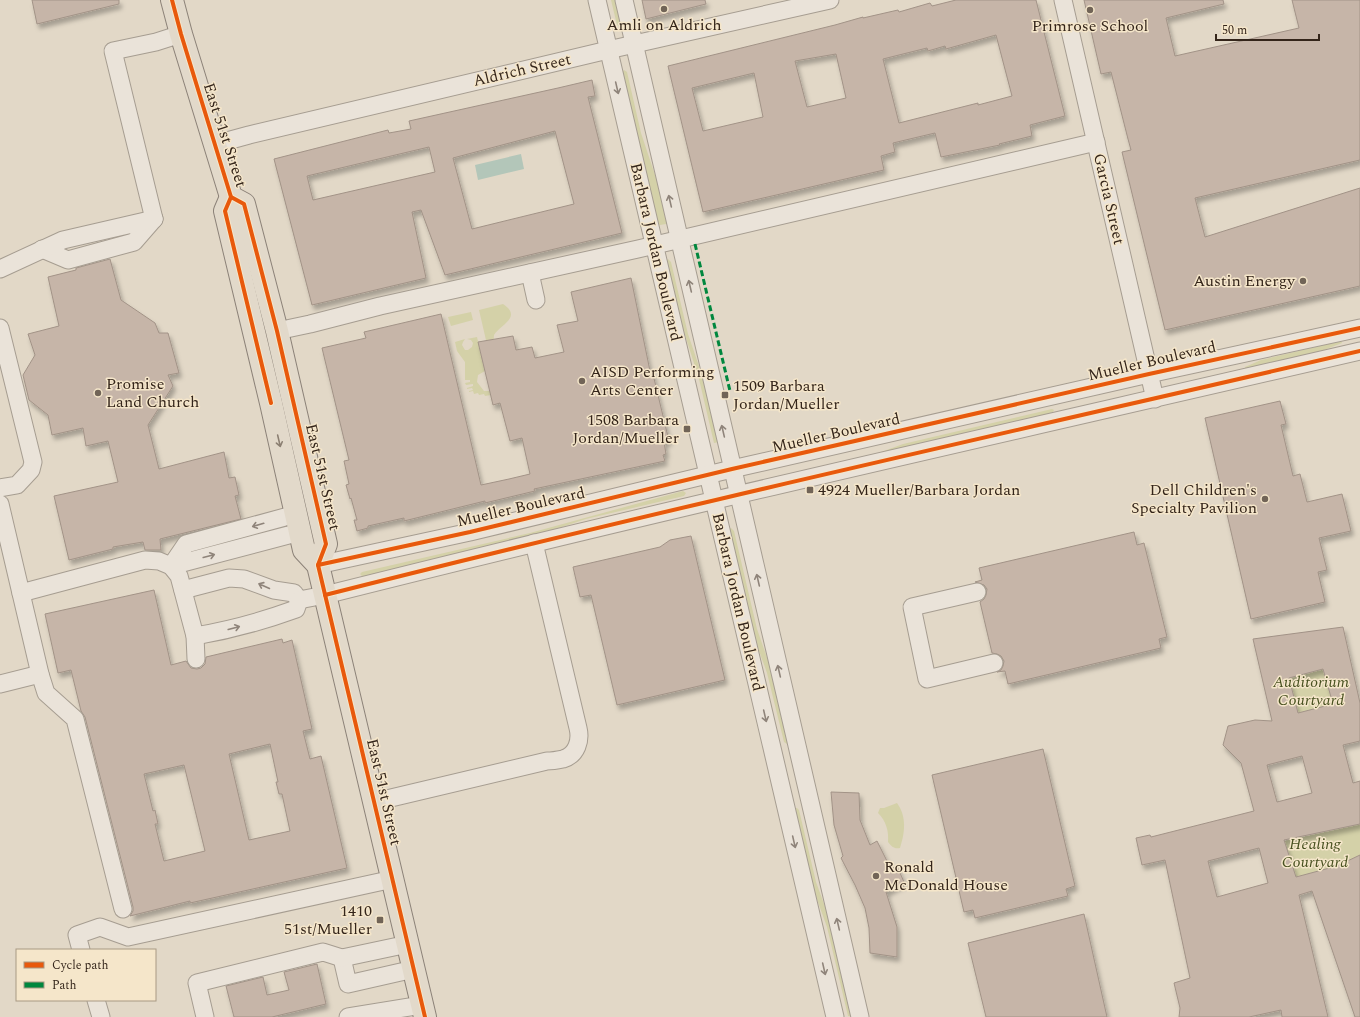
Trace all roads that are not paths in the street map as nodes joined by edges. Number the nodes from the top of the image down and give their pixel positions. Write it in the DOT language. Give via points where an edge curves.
graph roads {
  1 [pos="172,0"];
  2 [pos="596,0"];
  3 [pos="624,0"];
  4 [pos="830,0"];
  5 [pos="1063,0"];
  6 [pos="180,34"];
  7 [pos="634,45"];
  8 [pos="608,50"];
  9 [pos="1096,142"];
  10 [pos="216,144"];
  11 [pos="231,197"];
  12 [pos="679,239"];
  13 [pos="654,245"];
  14 [pos="0,269"];
  15 [pos="530,273"];
  16 [pos="536,300"];
  17 [pos="0,328"];
  18 [pos="1360,328"];
  19 [pos="277,331"];
  20 [pos="1360,351"];
  21 [pos="1149,374"];
  22 [pos="1155,399"];
  23 [pos="732,468"];
  24 [pos="708,474"];
  25 [pos="0,488"];
  26 [pos="738,495"];
  27 [pos="714,501"];
  28 [pos="0,504"];
  29 [pos="298,523"];
  30 [pos="534,543"];
  31 [pos="318,565"];
  32 [pos="171,566"];
  33 [pos="183,590"];
  34 [pos="977,592"];
  35 [pos="21,593"];
  36 [pos="326,595"];
  37 [pos="299,600"];
  38 [pos="196,636"];
  39 [pos="196,659"];
  40 [pos="994,663"];
  41 [pos="40,674"];
  42 [pos="0,684"];
  43 [pos="374,802"];
  44 [pos="393,879"];
  45 [pos="123,909"];
  46 [pos="408,944"];
  47 [pos="81,949"];
  48 [pos="376,952"];
  49 [pos="342,958"];
  50 [pos="414,969"];
  51 [pos="381,976"];
  52 [pos="96,1001"];
  53 [pos="424,1011"];
  54 [pos="101,1017"];
  55 [pos="205,1017"];
  56 [pos="348,1017"];
  57 [pos="835,1017"];
  58 [pos="860,1017"];
  1 -- 6 [label="main road, East 51st Street"];
  2 -- 8 [label="street, Barbara Jordan Boulevard"];
  3 -- 7 [label="street, Barbara Jordan Boulevard"];
  4 -- 7 [label="street, Aldrich Street"];
  5 -- 9 [label="street, Garcia Street"];
  6 -- 10 [label="main road, East 51st Street"];
  6 -- 14 [label="street" via="113,51 154,218 63,240"];
  7 -- 8 [label="street, Aldrich Street"];
  12 -- 7 [label="street, Barbara Jordan Boulevard, one-way"];
  8 -- 10 [label="street, Aldrich Street"];
  8 -- 13 [label="street, Barbara Jordan Boulevard, one-way"];
  9 -- 12 [label="street"];
  9 -- 21 [label="street, Garcia Street"];
  10 -- 11 [label="main road, East 51st Street"];
  11 -- 19 [label="main road, East 51st Street" via="244,204"];
  11 -- 29 [label="main road, East 51st Street, one-way" via="225,211"];
  12 -- 13 [label="street"];
  23 -- 12 [label="street, Barbara Jordan Boulevard, one-way"];
  13 -- 15 [label="street"];
  13 -- 24 [label="street, Barbara Jordan Boulevard"];
  15 -- 16 [label="street"];
  15 -- 19 [label="street"];
  17 -- 25 [label="street" via="33,462 31,470 17,485"];
  18 -- 21 [label="street, Mueller Boulevard"];
  19 -- 31 [label="main road, East 51st Street" via="326,544"];
  20 -- 22 [label="street"];
  21 -- 22 [label="street, Garcia Street"];
  21 -- 23 [label="street, Mueller Boulevard"];
  22 -- 26 [label="street"];
  23 -- 24 [label="street, Mueller Boulevard"];
  23 -- 26 [label="street, Barbara Jordan Boulevard"];
  24 -- 27 [label="street, Barbara Jordan Boulevard"];
  24 -- 31 [label="street, Mueller Boulevard" via="470,532"];
  26 -- 27 [label="street"];
  58 -- 26 [label="street, Barbara Jordan Boulevard, one-way"];
  27 -- 30 [label="street"];
  27 -- 57 [label="street, Barbara Jordan Boulevard, one-way"];
  28 -- 35 [label="street"];
  29 -- 31 [label="main road, East 51st Street" via="304,550"];
  29 -- 32 [label="street" via="186,544"];
  30 -- 36 [label="street"];
  30 -- 43 [label="street" via="580,735 578,745 570,756 564,759"];
  31 -- 36 [label="main road, East 51st Street"];
  32 -- 33 [label="street" via="179,576"];
  32 -- 35 [label="street" via="159,561 145,560"];
  37 -- 33 [label="street, one-way" via="294,593 274,590 244,579 229,578"];
  33 -- 38 [label="street"];
  34 -- 40 [label="street" via="912,607 927,679"];
  35 -- 41 [label="street"];
  36 -- 37 [label="street"];
  36 -- 43 [label="main road, East 51st Street"];
  38 -- 37 [label="street, one-way" via="265,620 296,609"];
  38 -- 39 [label="street"];
  41 -- 42 [label="street"];
  41 -- 45 [label="street" via="46,693 75,719"];
  43 -- 44 [label="main road, East 51st Street"];
  44 -- 46 [label="main road, East 51st Street"];
  44 -- 47 [label="street" via="128,937 100,927 77,935"];
  46 -- 48 [label="street"];
  46 -- 50 [label="main road, East 51st Street"];
  48 -- 49 [label="street"];
  48 -- 51 [label="street"];
  49 -- 51 [label="street" via="348,984"];
  49 -- 55 [label="street" via="323,952 197,983"];
  50 -- 51 [label="street"];
  50 -- 53 [label="main road, East 51st Street"];
  52 -- 54 [label="street"];
  53 -- 56 [label="street"];
}
